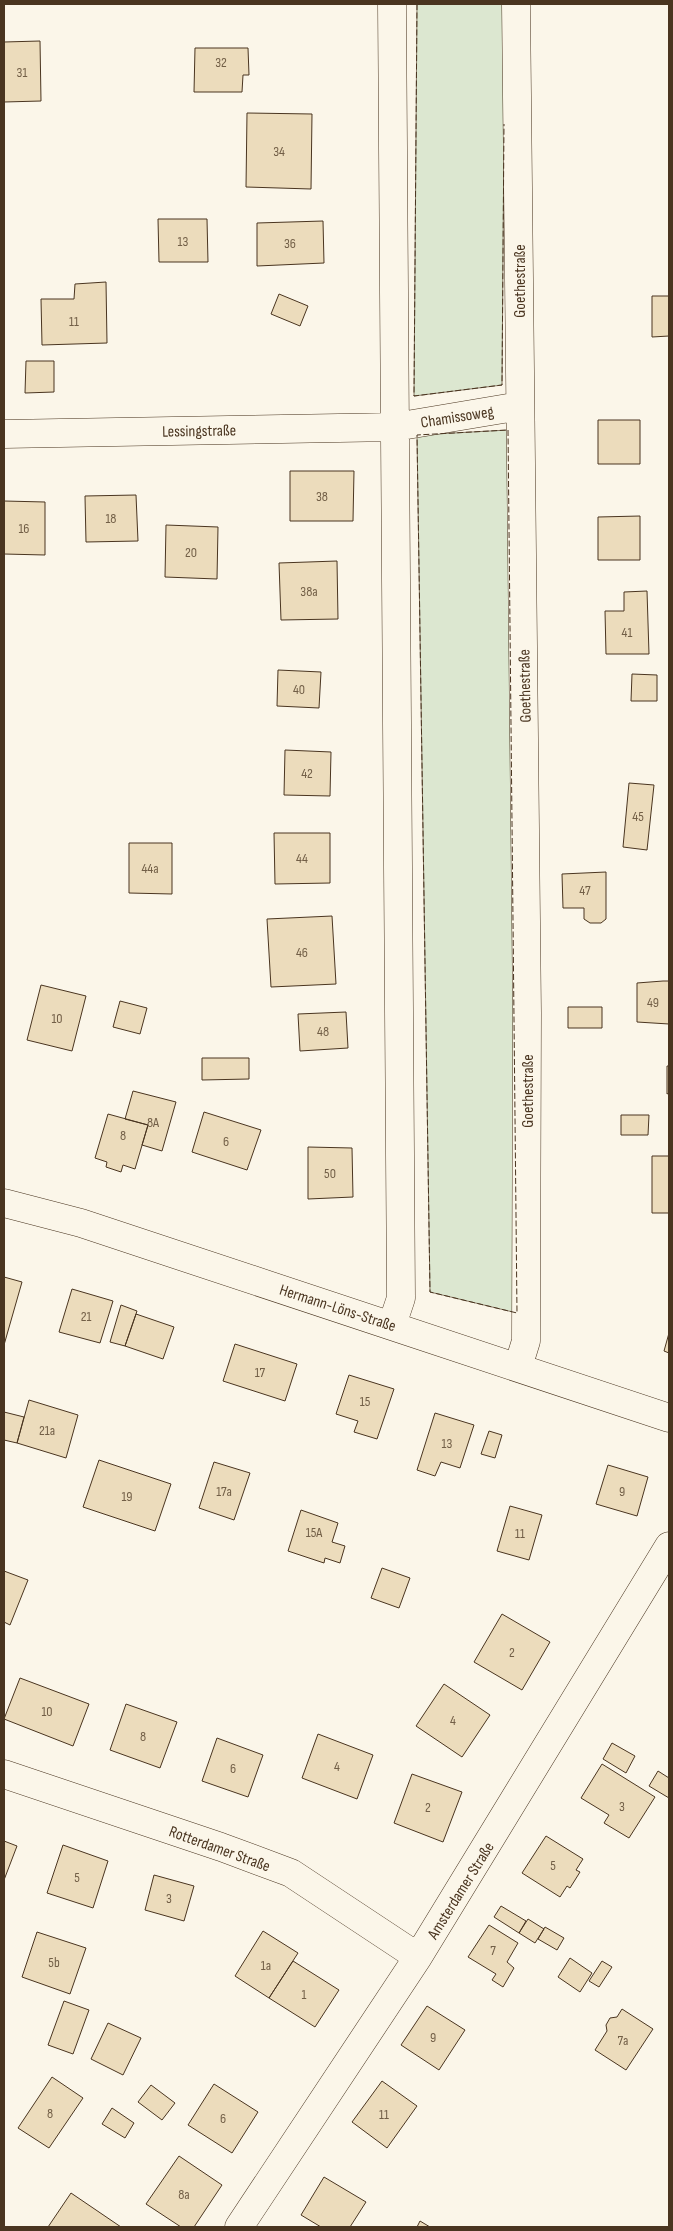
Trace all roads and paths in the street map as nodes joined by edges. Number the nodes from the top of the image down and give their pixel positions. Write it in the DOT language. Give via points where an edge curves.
graph roads {
  1 [pos="392,4"];
  2 [pos="516,4"];
  3 [pos="520,406"];
  4 [pos="395,427"];
  5 [pos="4,434"];
  6 [pos="4,1203"];
  7 [pos="392,1325"];
  8 [pos="518,1367"];
  9 [pos="669,1418"];
  10 [pos="669,1546"];
  11 [pos="4,1774"];
  12 [pos="418,1957"];
  13 [pos="239,2227"];
  1 -- 4 [label="street"];
  2 -- 3 [label="street, Goethestraße"];
  3 -- 4 [label="street, Chamissoweg"];
  3 -- 8 [label="street, Goethestraße" via="527,1013 526,1341"];
  4 -- 5 [label="street, Lessingstraße"];
  4 -- 7 [label="street" via="401,1298"];
  6 -- 7 [label="street, Hermann-Löns-Straße" via="81,1224"];
  7 -- 8 [label="street, Hermann-Löns-Straße"];
  8 -- 9 [label="street, Hermann-Löns-Straße"];
  10 -- 12 [label="street, Amsterdamer Straße"];
  11 -- 12 [label="street, Rotterdamer Straße" via="291,1873"];
  12 -- 13 [label="street, Amsterdamer Straße"];
}
